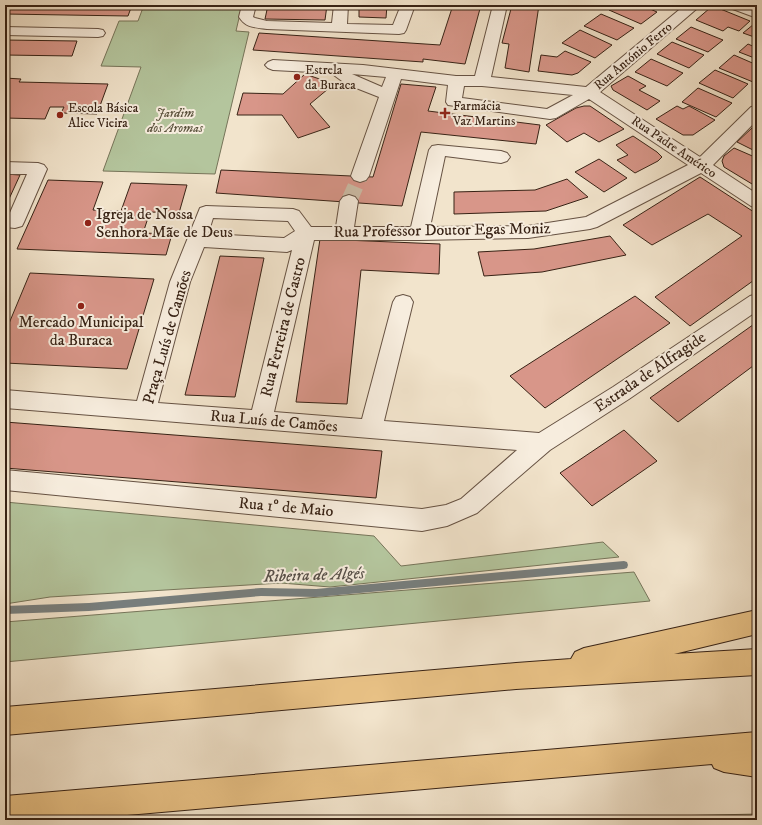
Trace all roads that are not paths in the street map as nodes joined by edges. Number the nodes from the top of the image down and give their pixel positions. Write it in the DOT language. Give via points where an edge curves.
graph roads {
  1 [pos="249,5"];
  2 [pos="341,5"];
  3 [pos="408,5"];
  4 [pos="500,5"];
  5 [pos="694,5"];
  6 [pos="735,5"];
  7 [pos="757,14"];
  8 [pos="339,28"];
  9 [pos="5,31"];
  10 [pos="98,33"];
  11 [pos="273,65"];
  12 [pos="330,68"];
  13 [pos="395,74"];
  14 [pos="456,81"];
  15 [pos="482,81"];
  16 [pos="590,92"];
  17 [pos="388,95"];
  18 [pos="757,111"];
  19 [pos="501,157"];
  20 [pos="702,165"];
  21 [pos="5,168"];
  22 [pos="360,176"];
  23 [pos="349,202"];
  24 [pos="757,202"];
  25 [pos="5,221"];
  26 [pos="306,233"];
  27 [pos="344,234"];
  28 [pos="420,234"];
  29 [pos="197,240"];
  30 [pos="757,301"];
  31 [pos="403,302"];
  32 [pos="5,399"];
  33 [pos="145,411"];
  34 [pos="261,420"];
  35 [pos="371,429"];
  36 [pos="542,443"];
  37 [pos="5,480"];
  38 [pos="757,622"];
  39 [pos="757,662"];
  40 [pos="516,676"];
  41 [pos="5,721"];
  42 [pos="757,746"];
  43 [pos="685,753"];
  44 [pos="757,763"];
  45 [pos="5,811"];
  1 -- 8 [label="street" via="246,17 250,22"];
  2 -- 8 [label="street"];
  3 -- 8 [label="street" via="399,30"];
  4 -- 15 [label="street"];
  5 -- 16 [label="street, Rua António Ferro"];
  6 -- 7 [label="street"];
  9 -- 10 [label="street"];
  11 -- 12 [label="street"];
  12 -- 13 [label="street"];
  12 -- 17 [label="street" via="352,81"];
  13 -- 14 [label="street"];
  13 -- 17 [label="street"];
  14 -- 15 [label="street"];
  14 -- 16 [label="street, Rua António Ferro" via="454,102 550,114"];
  15 -- 16 [label="street"];
  16 -- 20 [label="street, Rua Padre Américo"];
  17 -- 22 [label="street"];
  18 -- 20 [label="street, Rua Professor Doutor Egas Moniz"];
  19 -- 28 [label="street" via="438,150"];
  20 -- 24 [label="street, Rua Padre Américo"];
  20 -- 28 [label="street, Rua Professor Doutor Egas Moniz" via="590,224 528,232"];
  21 -- 25 [label="street" via="38,169 15,222"];
  23 -- 27 [label="street"];
  26 -- 27 [label="street, Rua Professor Doutor Egas Moniz"];
  26 -- 29 [label="street" via="287,245"];
  26 -- 29 [label="street" via="293,215 206,212"];
  26 -- 34 [label="street, Rua Ferreira de Castro"];
  27 -- 28 [label="street, Rua Professor Doutor Egas Moniz"];
  29 -- 33 [label="street, Praça Luís de Camões" via="180,282"];
  30 -- 36 [label="street, Estrada de Alfragide"];
  31 -- 35 [label="street"];
  32 -- 33 [label="street, Rua Luís de Camões"];
  33 -- 34 [label="street, Rua Luís de Camões"];
  34 -- 35 [label="street, Rua Luís de Camões"];
  35 -- 36 [label="street, Rua Luís de Camões"];
  36 -- 37 [label="street, Rua 1º de Maio" via="468,506 447,515 422,520"];
  38 -- 40 [label="highway"];
  39 -- 40 [label="highway"];
  40 -- 41 [label="highway"];
  42 -- 43 [label="highway"];
  43 -- 44 [label="highway"];
  43 -- 45 [label="highway"];
}
